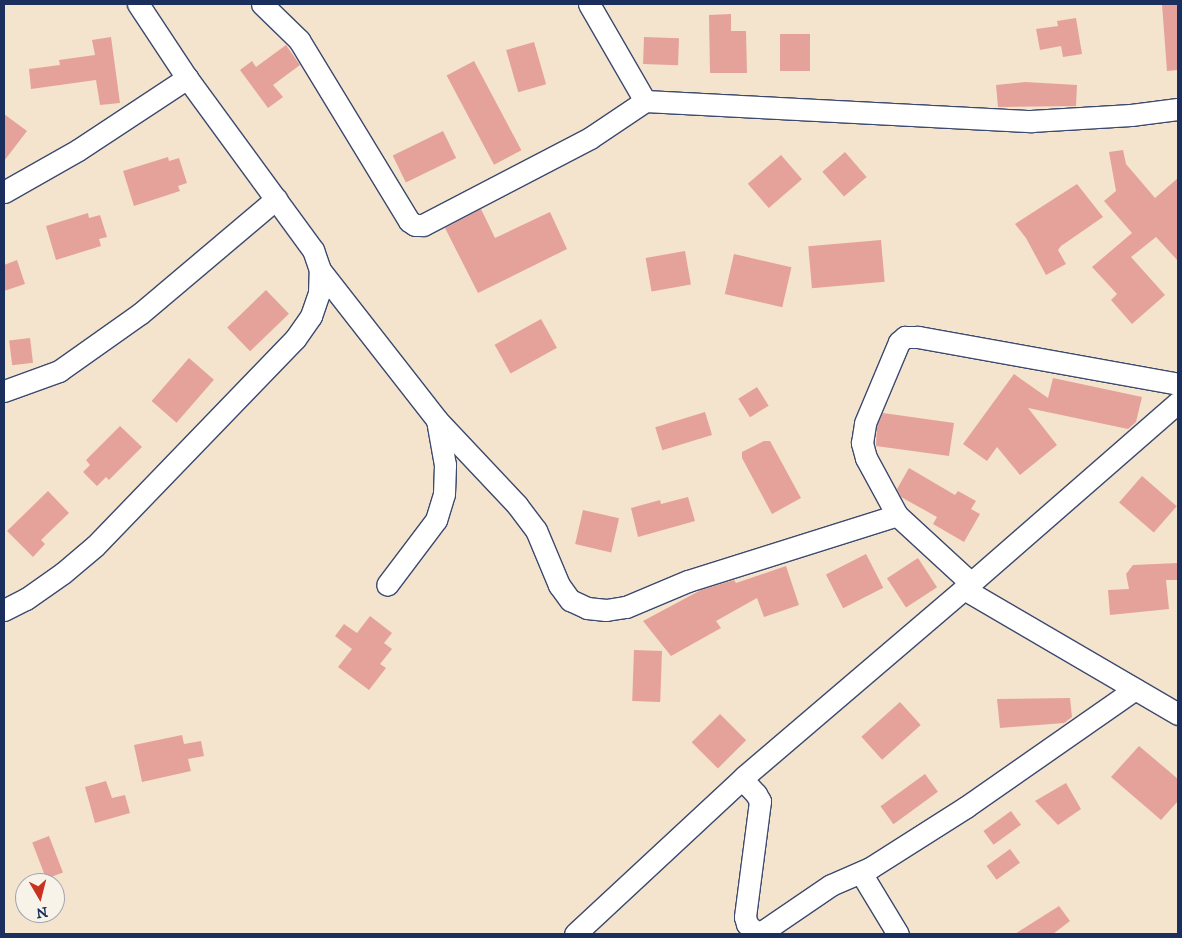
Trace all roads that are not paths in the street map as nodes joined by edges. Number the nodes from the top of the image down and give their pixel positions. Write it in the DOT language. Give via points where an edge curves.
graph roads {
  1 [pos="138,4"];
  2 [pos="262,4"];
  3 [pos="589,4"];
  4 [pos="187,78"];
  5 [pos="645,101"];
  6 [pos="1178,108"];
  7 [pos="4,192"];
  8 [pos="276,198"];
  9 [pos="320,270"];
  10 [pos="1178,384"];
  11 [pos="4,391"];
  12 [pos="1178,402"];
  13 [pos="437,420"];
  14 [pos="897,515"];
  15 [pos="387,585"];
  16 [pos="968,586"];
  17 [pos="4,610"];
  18 [pos="1136,689"];
  19 [pos="1178,714"];
  20 [pos="742,779"];
  21 [pos="861,873"];
  22 [pos="575,934"];
  23 [pos="898,934"];
  1 -- 4 [label="street"];
  2 -- 5 [label="street" via="299,40 409,221 415,225 423,225 590,138"];
  3 -- 5 [label="street"];
  4 -- 7 [label="street" via="78,150"];
  4 -- 8 [label="street"];
  5 -- 6 [label="street" via="1031,121 1131,115"];
  8 -- 9 [label="street" via="314,250"];
  8 -- 11 [label="street" via="190,274 134,318 59,371"];
  9 -- 13 [label="street"];
  9 -- 17 [label="street" via="320,293 311,316 294,339 95,546 64,573"];
  10 -- 14 [label="street" via="918,337 905,338 899,342 865,423 862,443 866,458"];
  12 -- 16 [label="street"];
  13 -- 14 [label="street" via="517,504 536,530 559,585 570,600 587,608 626,607 688,581"];
  13 -- 15 [label="street" via="446,464 444,494 436,520"];
  14 -- 16 [label="street"];
  16 -- 18 [label="street"];
  16 -- 20 [label="street"];
  18 -- 19 [label="street"];
  18 -- 21 [label="street" via="966,807"];
  20 -- 21 [label="street" via="760,801 745,917 754,931 762,932 772,927 831,885"];
  20 -- 22 [label="street"];
  21 -- 23 [label="street"];
}
